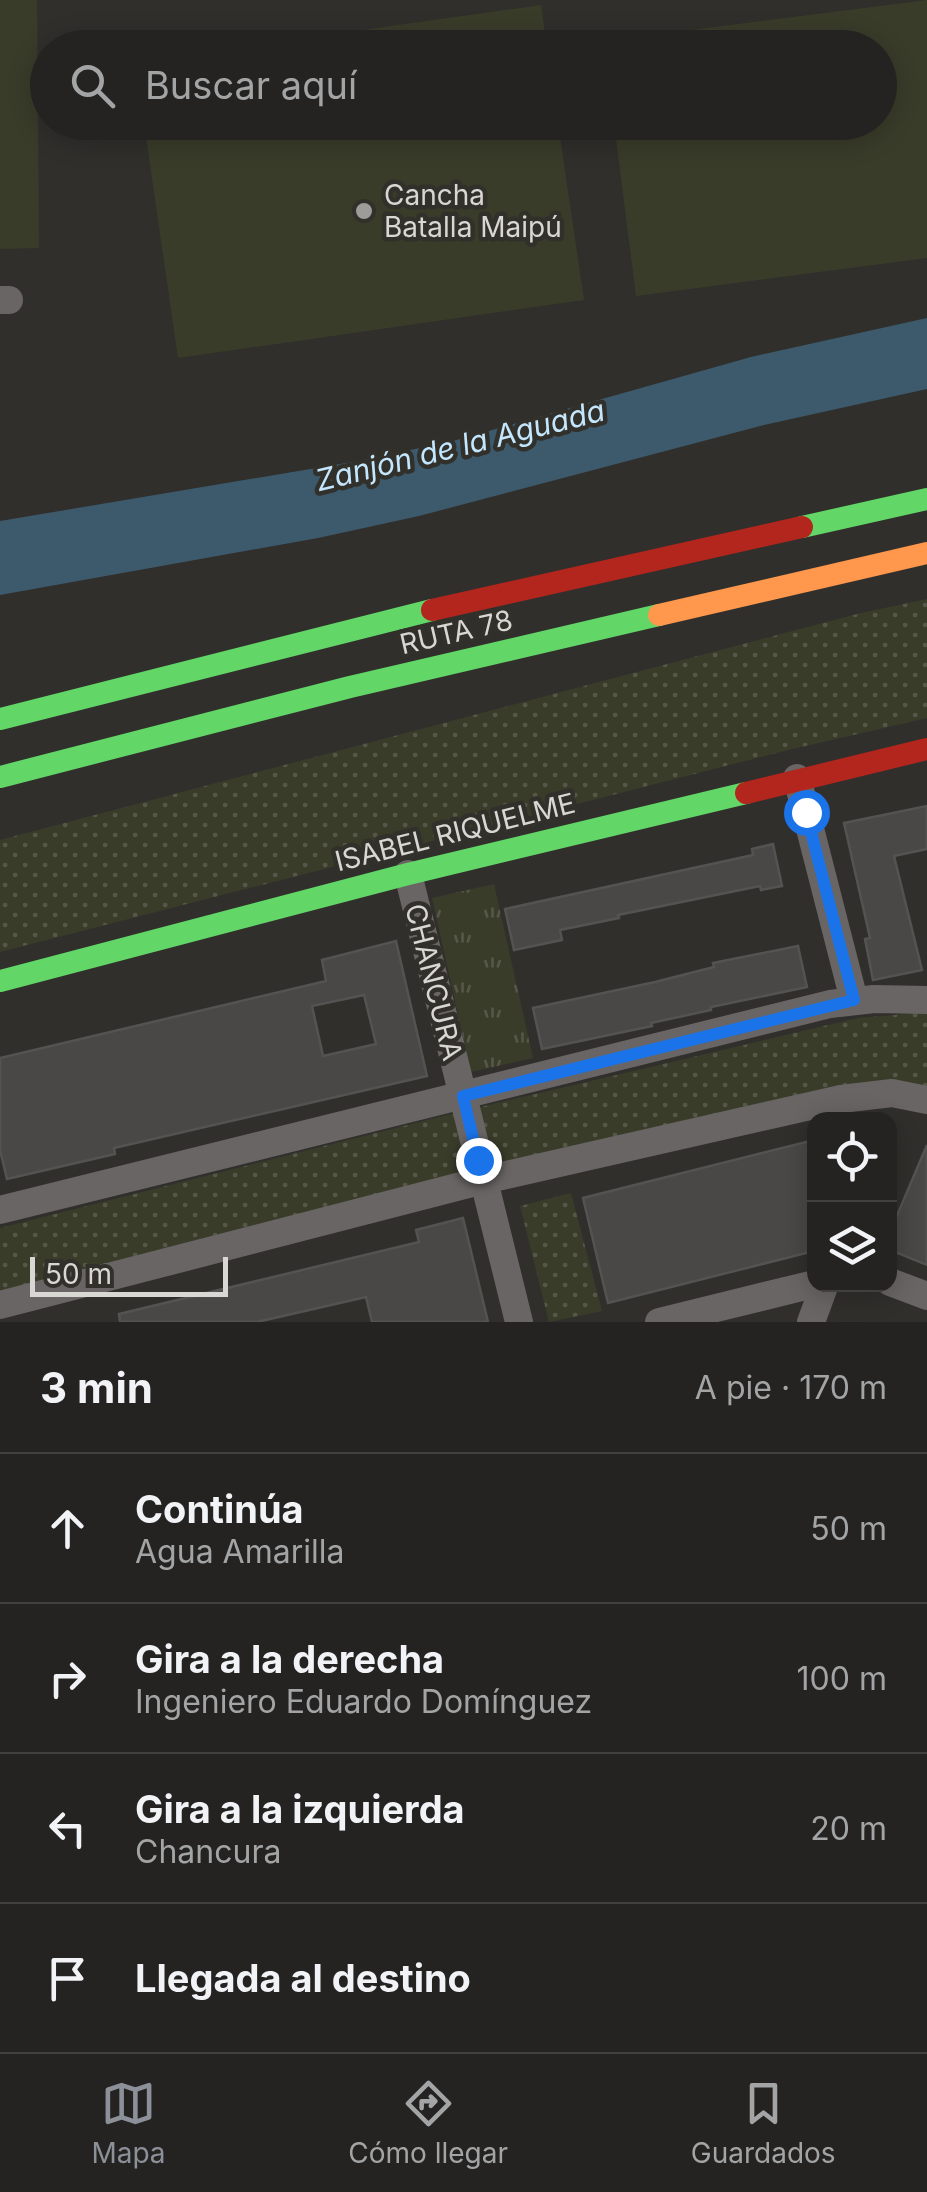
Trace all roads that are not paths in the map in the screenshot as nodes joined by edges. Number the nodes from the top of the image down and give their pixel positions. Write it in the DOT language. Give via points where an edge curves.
graph roads {
  1 [pos="927,499"];
  2 [pos="927,553"];
  3 [pos="0,718"];
  4 [pos="927,749"];
  5 [pos="0,778"];
  6 [pos="797,778"];
  7 [pos="408,874"];
  8 [pos="0,982"];
  9 [pos="854,1000"];
  10 [pos="927,1000"];
  11 [pos="463,1096"];
  12 [pos="927,1100"];
  13 [pos="484,1180"];
  14 [pos="0,1210"];
  15 [pos="897,1285"];
  16 [pos="807,1286"];
  17 [pos="822,1292"];
  18 [pos="927,1296"];
  19 [pos="0,1305"];
  20 [pos="519,1322"];
  21 [pos="659,1322"];
  22 [pos="811,1322"];
  1 -- 3 [label="main road, RUTA 78" via="427,611"];
  2 -- 5 [label="main road, RUTA 78" via="350,686"];
  4 -- 6 [label="main road, ISABEL RIQUELME"];
  6 -- 7 [label="main road, ISABEL RIQUELME"];
  6 -- 9 [label="street"];
  7 -- 8 [label="main road, ISABEL RIQUELME"];
  7 -- 11 [label="street, CHANCURA"];
  9 -- 10 [label="street"];
  9 -- 11 [label="street"];
  11 -- 13 [label="street, CHANCURA"];
  11 -- 14 [label="street"];
  12 -- 13 [label="street" via="892,1093 841,1100"];
  13 -- 19 [label="street"];
  13 -- 20 [label="street, CHANCURA"];
  15 -- 18 [label="street"];
  16 -- 21 [label="street"];
  17 -- 22 [label="street"];
}
